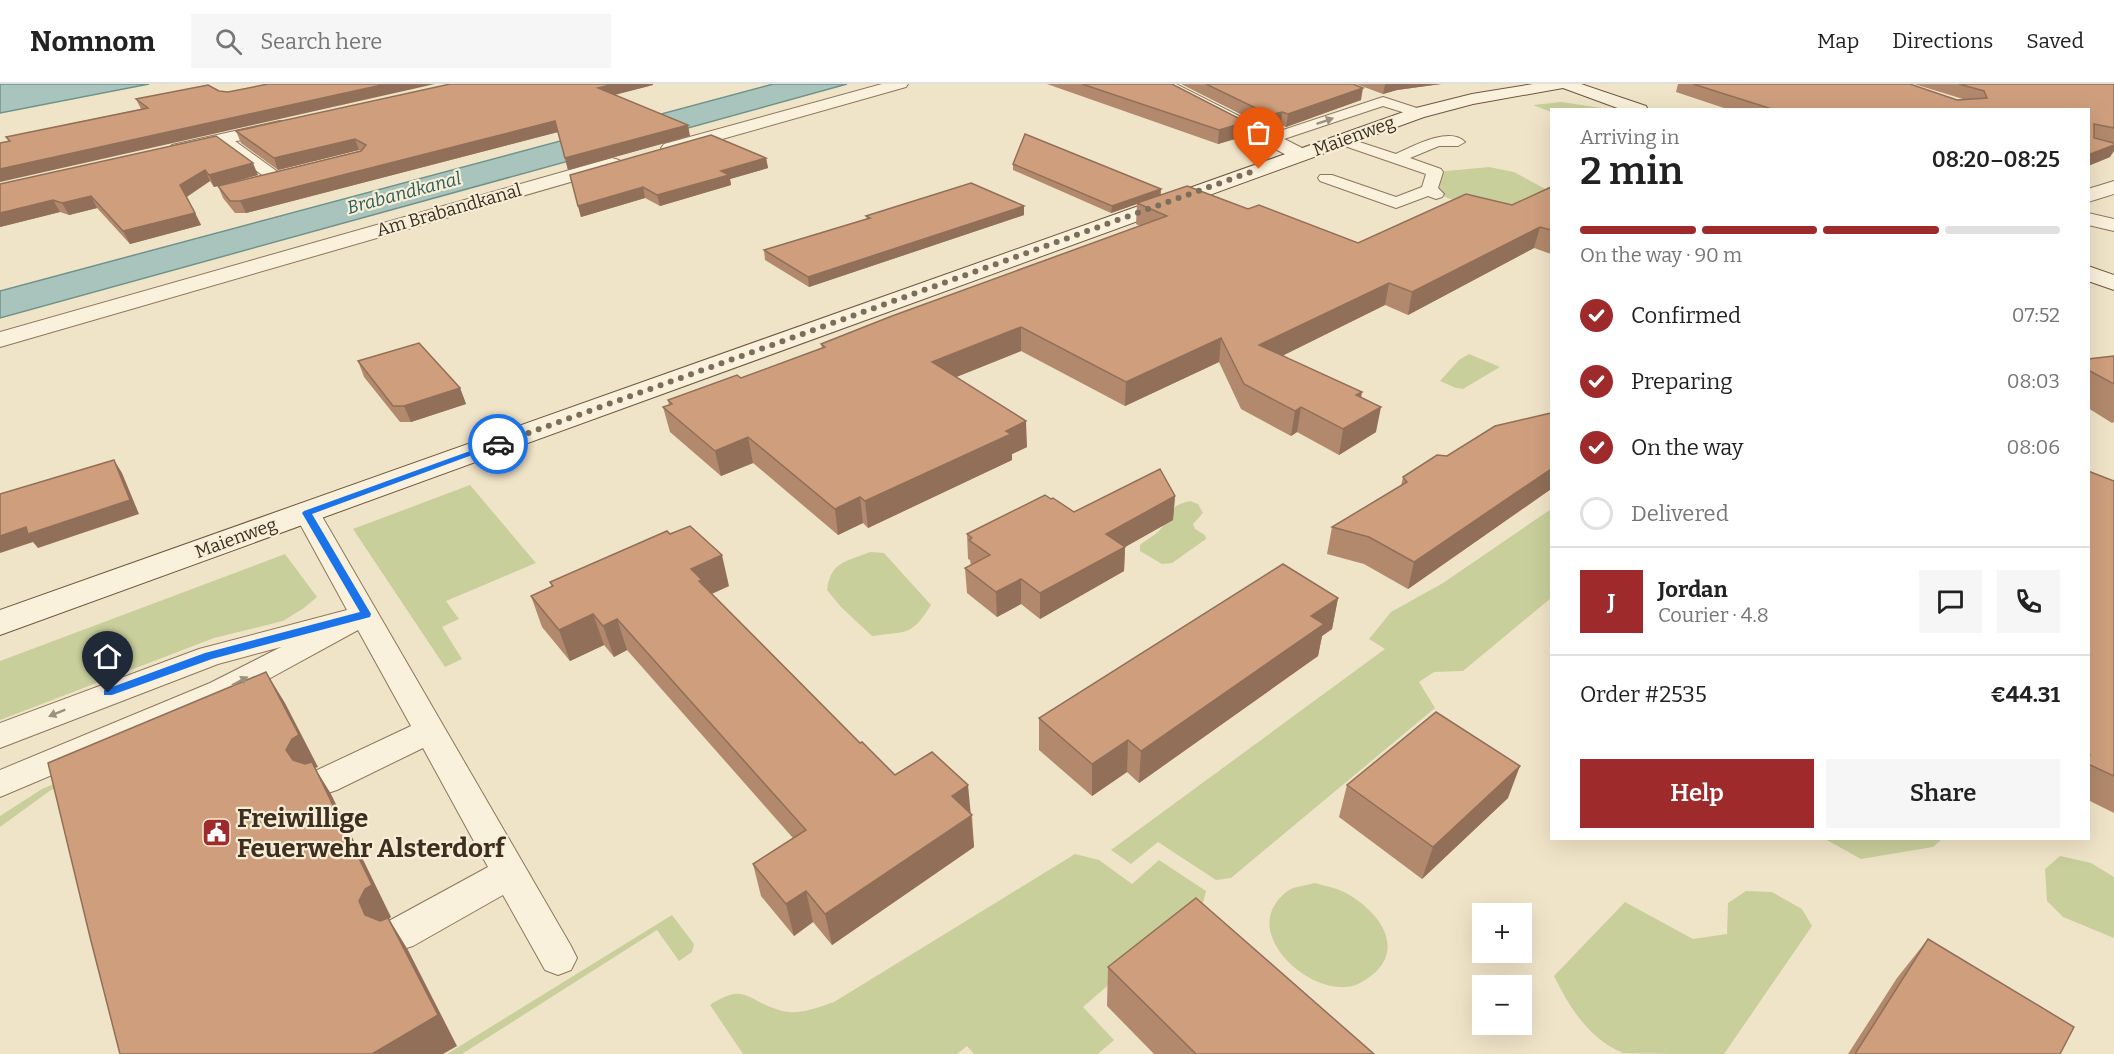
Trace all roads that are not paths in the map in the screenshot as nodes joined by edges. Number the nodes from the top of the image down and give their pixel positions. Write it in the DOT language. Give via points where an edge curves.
graph roads {
  1 [pos="900,84"];
  2 [pos="1164,84"];
  3 [pos="1564,84"];
  4 [pos="1366,95"];
  5 [pos="1383,101"];
  6 [pos="1634,108"];
  7 [pos="1418,113"];
  8 [pos="303,121"];
  9 [pos="223,139"];
  10 [pos="1270,139"];
  11 [pos="1341,140"];
  12 [pos="1458,142"];
  13 [pos="156,154"];
  14 [pos="648,154"];
  15 [pos="1301,155"];
  16 [pos="1396,159"];
  17 [pos="626,160"];
  18 [pos="1326,178"];
  19 [pos="254,183"];
  20 [pos="2114,187"];
  21 [pos="2090,195"];
  22 [pos="2090,219"];
  23 [pos="2114,225"];
  24 [pos="2090,274"];
  25 [pos="2114,283"];
  26 [pos="0,340"];
  27 [pos="307,513"];
  28 [pos="366,614"];
  29 [pos="0,623"];
  30 [pos="431,730"];
  31 [pos="0,736"];
  32 [pos="325,781"];
  33 [pos="0,784"];
  34 [pos="510,873"];
  35 [pos="400,934"];
  36 [pos="558,958"];
  1 -- 14 [label="street"];
  2 -- 10 [label="street"];
  3 -- 6 [label="street"];
  3 -- 7 [label="street, Maienweg" via="1472,99"];
  4 -- 5 [label="lane"];
  5 -- 7 [label="lane"];
  10 -- 5 [label="lane, one-way"];
  7 -- 11 [label="street, Maienweg"];
  8 -- 9 [label="street"];
  9 -- 13 [label="street"];
  9 -- 19 [label="lane" via="281,176"];
  10 -- 15 [label="street"];
  11 -- 15 [label="street, Maienweg"];
  11 -- 16 [label="lane"];
  12 -- 16 [label="lane" via="1437,141"];
  15 -- 27 [label="street, Maienweg"];
  16 -- 18 [label="lane" via="1435,172 1432,192 1396,202"];
  17 -- 26 [label="street, Am Brabandkanal"];
  20 -- 21 [label="street"];
  22 -- 23 [label="street"];
  24 -- 25 [label="street"];
  27 -- 28 [label="lane"];
  27 -- 29 [label="street, Maienweg"];
  28 -- 30 [label="lane"];
  28 -- 31 [label="lane, one-way" via="209,656"];
  33 -- 28 [label="lane, one-way" via="221,691"];
  30 -- 32 [label="lane"];
  30 -- 34 [label="lane"];
  34 -- 35 [label="lane"];
  34 -- 36 [label="lane"];
}
